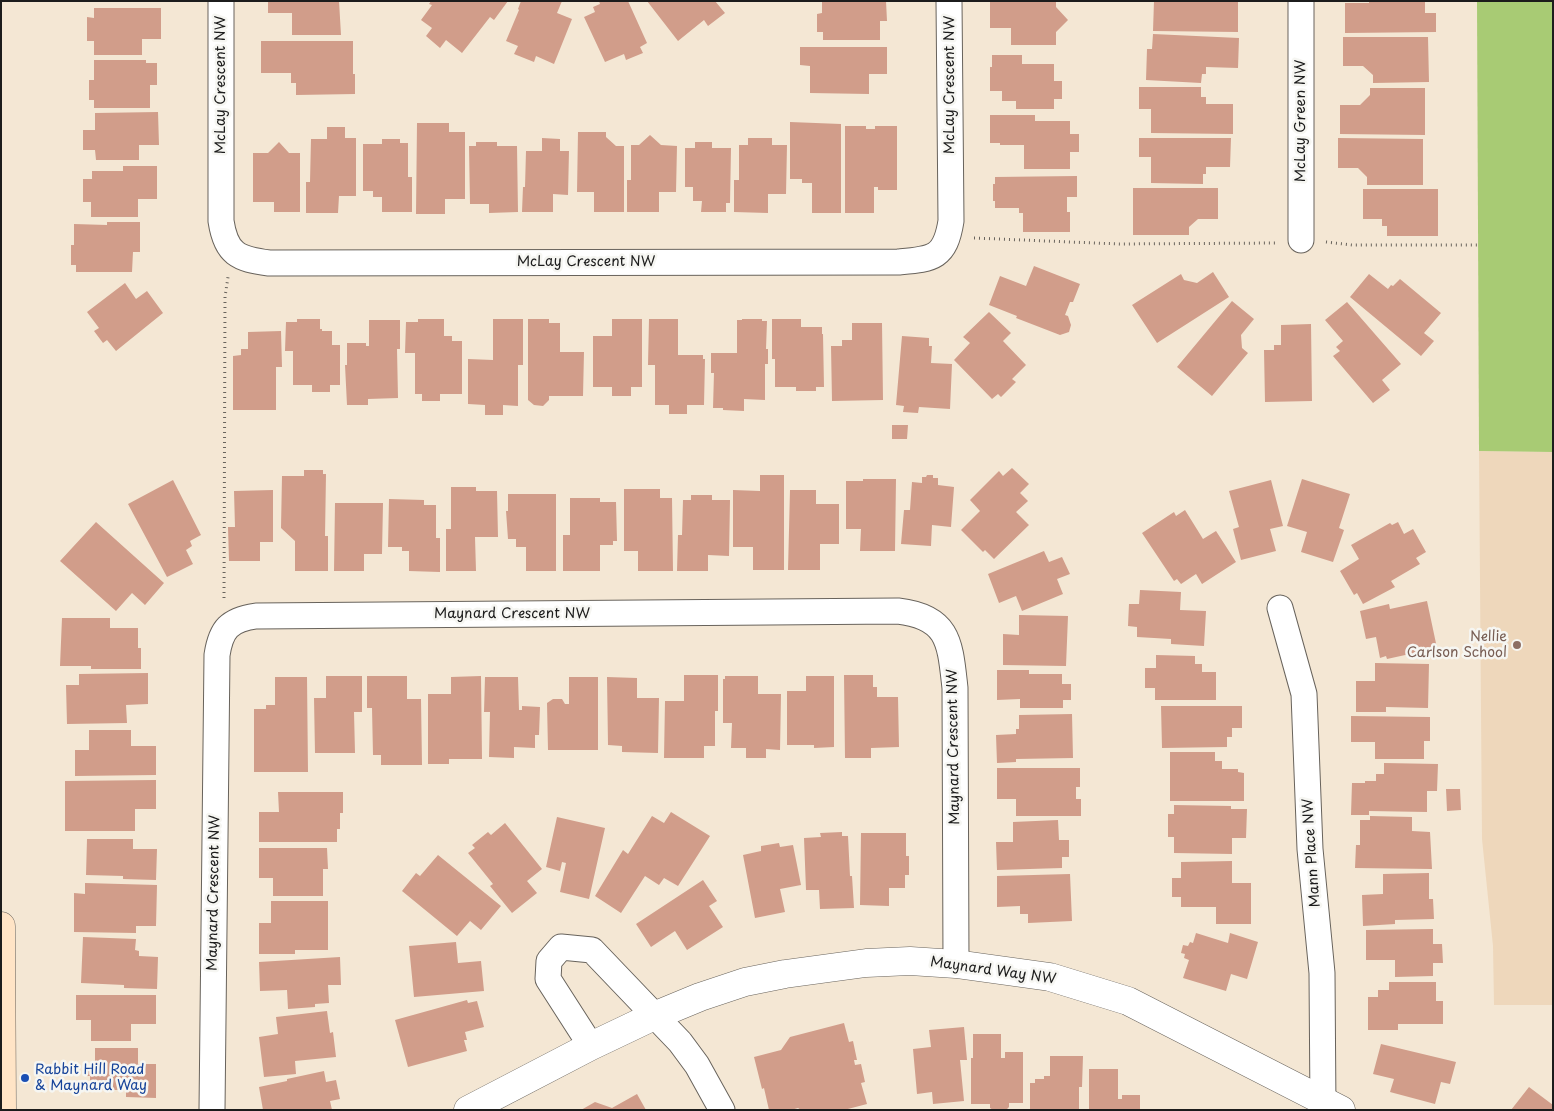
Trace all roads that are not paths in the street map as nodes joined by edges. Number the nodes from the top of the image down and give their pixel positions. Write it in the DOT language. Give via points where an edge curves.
graph roads {
  1 [pos="221,1"];
  2 [pos="949,1"];
  3 [pos="1301,1"];
  4 [pos="1301,240"];
  5 [pos="1280,608"];
  6 [pos="1,926"];
  7 [pos="956,964"];
  8 [pos="654,1016"];
  9 [pos="591,1046"];
  10 [pos="1329,1107"];
  11 [pos="2,1110"];
  12 [pos="212,1110"];
  13 [pos="468,1110"];
  14 [pos="722,1110"];
  1 -- 2 [label="street, McLay Crescent NW" via="223,236 232,252 270,263 898,262 936,255 948,237 951,221"];
  3 -- 4 [label="street, McLay Green NW"];
  5 -- 10 [label="street, Mann Place NW" via="1304,694 1310,849 1322,973"];
  6 -- 11 [label="main road"];
  7 -- 8 [label="street, Maynard Way NW" via="866,963 785,974 700,996"];
  7 -- 10 [label="street, Maynard Way NW" via="1050,977 1128,1001"];
  7 -- 12 [label="street, Maynard Crescent NW" via="955,688 952,657 946,638 938,625 928,618 898,611 241,618 226,628 217,655"];
  8 -- 9 [label="street, Maynard Way NW"];
  8 -- 9 [label="street" via="592,950 561,947 550,961 548,979"];
  8 -- 14 [label="street" via="680,1042"];
  9 -- 13 [label="street, Maynard Way NW"];
}
